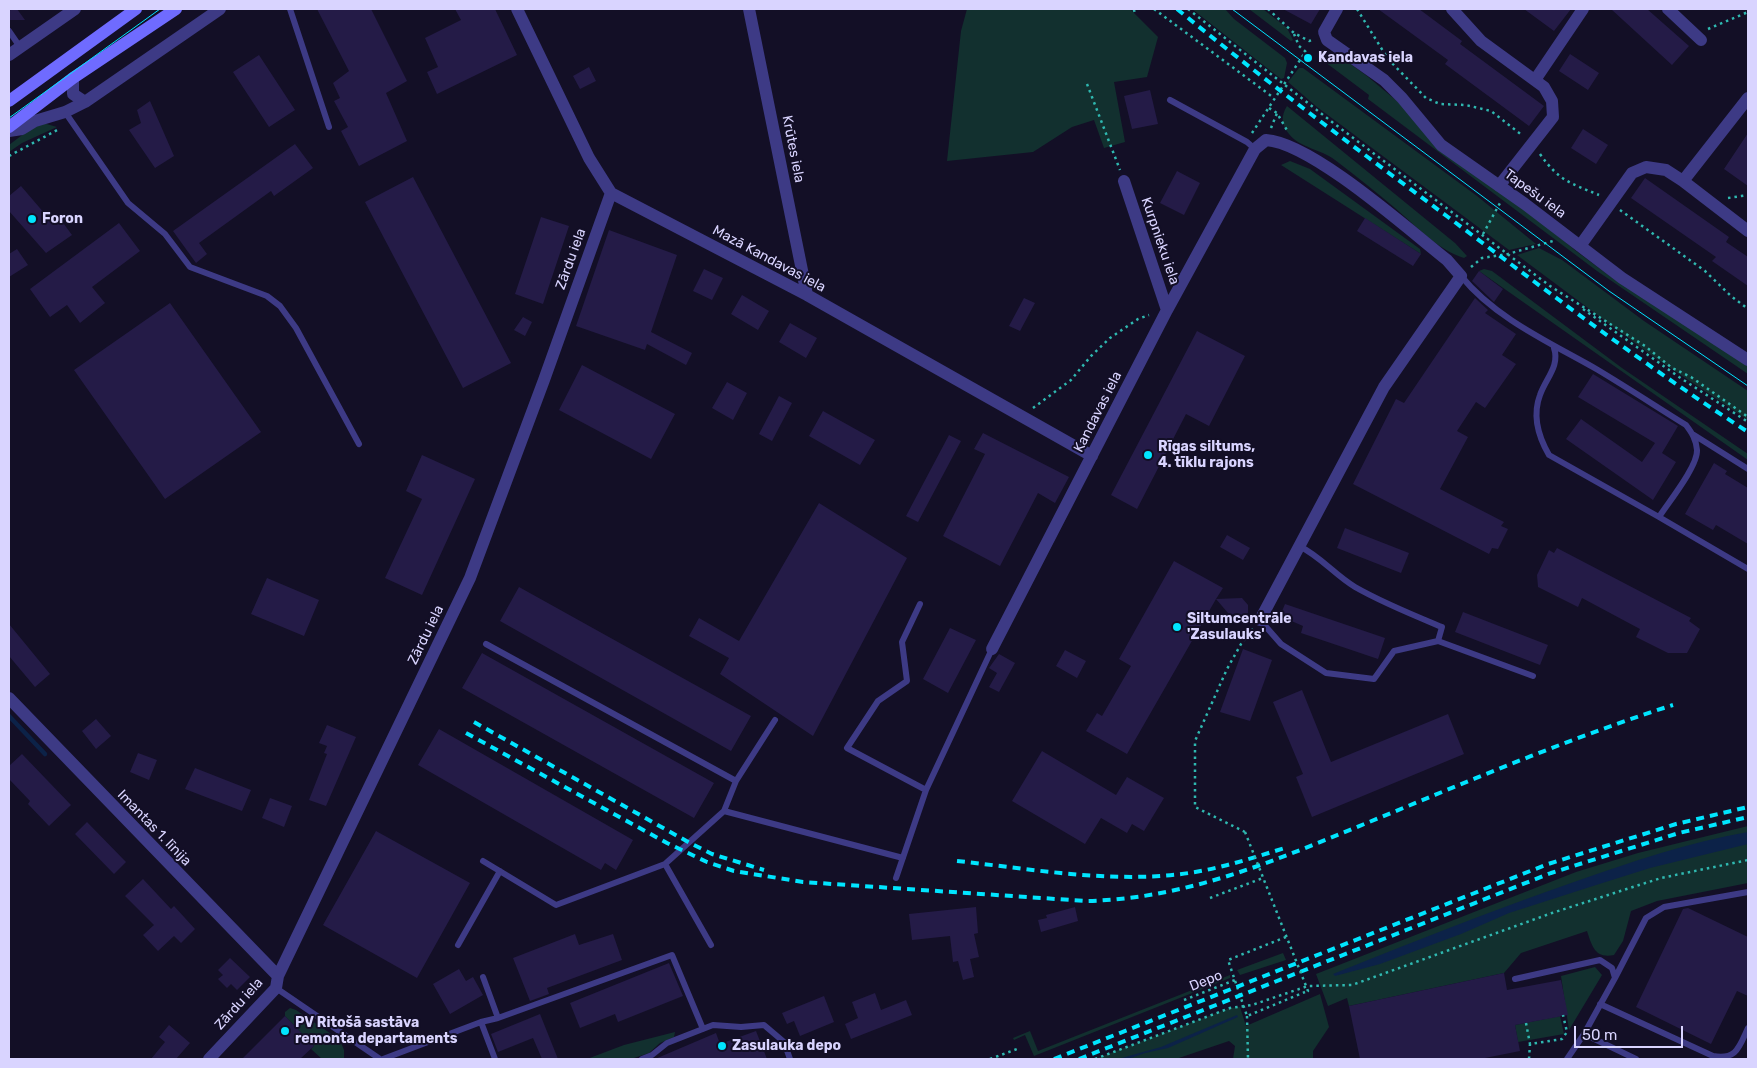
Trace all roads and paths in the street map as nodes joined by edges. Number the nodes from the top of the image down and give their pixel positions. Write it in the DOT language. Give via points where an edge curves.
graph roads {
  1 [pos="75,9"];
  2 [pos="136,9"];
  3 [pos="176,9"];
  4 [pos="220,9"];
  5 [pos="290,9"];
  6 [pos="517,9"];
  7 [pos="749,9"];
  8 [pos="1139,9"];
  9 [pos="1154,9"];
  10 [pos="1188,9"];
  11 [pos="1268,9"];
  12 [pos="1337,9"];
  13 [pos="1357,9"];
  14 [pos="1452,9"];
  15 [pos="1583,9"];
  16 [pos="1668,9"];
  17 [pos="1133,12"];
  18 [pos="1748,12"];
  19 [pos="9,31"];
  20 [pos="1324,32"];
  21 [pos="1294,33"];
  22 [pos="1698,37"];
  23 [pos="20,47"];
  24 [pos="9,55"];
  25 [pos="73,78"];
  26 [pos="1535,80"];
  27 [pos="1087,84"];
  28 [pos="1284,84"];
  29 [pos="1274,98"];
  30 [pos="1748,98"];
  31 [pos="1170,100"];
  32 [pos="9,101"];
  33 [pos="84,102"];
  34 [pos="1268,108"];
  35 [pos="65,112"];
  36 [pos="1277,113"];
  37 [pos="329,127"];
  38 [pos="9,129"];
  39 [pos="1252,134"];
  40 [pos="1532,143"];
  41 [pos="1255,149"];
  42 [pos="1124,181"];
  43 [pos="1682,181"];
  44 [pos="1502,188"];
  45 [pos="610,192"];
  46 [pos="1611,202"];
  47 [pos="1748,231"];
  48 [pos="1483,234"];
  49 [pos="1565,234"];
  50 [pos="1580,246"];
  51 [pos="1508,254"];
  52 [pos="1461,276"];
  53 [pos="806,296"];
  54 [pos="1578,305"];
  55 [pos="1748,309"];
  56 [pos="1167,310"];
  57 [pos="1152,314"];
  58 [pos="1554,348"];
  59 [pos="1748,360"];
  60 [pos="1020,416"];
  61 [pos="1748,420"];
  62 [pos="1694,435"];
  63 [pos="359,444"];
  64 [pos="1092,456"];
  65 [pos="1748,469"];
  66 [pos="1659,518"];
  67 [pos="1299,546"];
  68 [pos="1748,569"];
  69 [pos="920,604"];
  70 [pos="1260,620"];
  71 [pos="1438,641"];
  72 [pos="486,644"];
  73 [pos="992,649"];
  74 [pos="1533,676"];
  75 [pos="9,698"];
  76 [pos="775,720"];
  77 [pos="736,781"];
  78 [pos="926,790"];
  79 [pos="724,811"];
  80 [pos="903,858"];
  81 [pos="1748,860"];
  82 [pos="483,861"];
  83 [pos="665,864"];
  84 [pos="500,872"];
  85 [pos="896,878"];
  86 [pos="1263,878"];
  87 [pos="1748,892"];
  88 [pos="1210,898"];
  89 [pos="1286,937"];
  90 [pos="458,945"];
  91 [pos="711,945"];
  92 [pos="483,977"];
  93 [pos="1615,978"];
  94 [pos="1235,980"];
  95 [pos="1516,980"];
  96 [pos="277,982"];
  97 [pos="1184,1000"];
  98 [pos="1600,1004"];
  99 [pos="1244,1007"];
  100 [pos="1247,1016"];
  101 [pos="1563,1016"];
  102 [pos="498,1018"];
  103 [pos="481,1022"];
  104 [pos="1526,1023"];
  105 [pos="1748,1028"];
  106 [pos="703,1029"];
  107 [pos="1584,1034"];
  108 [pos="1746,1040"];
  109 [pos="1530,1044"];
  110 [pos="1017,1049"];
  111 [pos="209,1059"];
  112 [pos="382,1059"];
  113 [pos="495,1059"];
  114 [pos="642,1059"];
  115 [pos="790,1059"];
  116 [pos="990,1059"];
  117 [pos="1095,1059"];
  118 [pos="1248,1059"];
  119 [pos="1529,1059"];
  120 [pos="1567,1059"];
  121 [pos="1636,1059"];
  1 -- 23 [label="street"];
  2 -- 32 [label="main road"];
  3 -- 25 [label="main road"];
  4 -- 33 [label="street"];
  5 -- 37 [label="lane"];
  6 -- 45 [label="street" via="589,158"];
  7 -- 53 [label="street, Krūtes iela"];
  8 -- 17 [label="path"];
  9 -- 29 [label="path"];
  10 -- 28 [label="path"];
  11 -- 21 [label="path"];
  12 -- 20 [label="street"];
  13 -- 40 [label="path" via="1388,59 1426,98 1440,104 1466,105 1491,111"];
  14 -- 26 [label="street" via="1481,40"];
  15 -- 26 [label="street"];
  16 -- 22 [label="street"];
  18 -- 22 [label="path"];
  19 -- 23 [label="lane"];
  20 -- 21 [label="path" via="1309,41"];
  20 -- 44 [label="street, Tapešu iela" via="1327,40 1384,80 1441,145"];
  21 -- 28 [label="path" via="1299,46 1306,51"];
  23 -- 24 [label="street"];
  25 -- 33 [label="street" via="73,94"];
  25 -- 38 [label="main road"];
  26 -- 40 [label="street" via="1544,87 1552,101 1552,116"];
  27 -- 42 [label="path"];
  28 -- 29 [label="path"];
  28 -- 48 [label="path"];
  29 -- 34 [label="path"];
  30 -- 43 [label="street"];
  31 -- 41 [label="lane"];
  33 -- 35 [label="street"];
  34 -- 36 [label="path"];
  34 -- 39 [label="path"];
  35 -- 38 [label="street" via="35,121 22,129"];
  35 -- 63 [label="lane" via="128,202 165,234 190,267 267,296 280,306 296,328"];
  40 -- 44 [label="street"];
  40 -- 46 [label="path" via="1552,171 1571,185 1599,194"];
  41 -- 52 [label="street, Kandavas iela" via="1266,140 1278,141 1317,161 1447,260"];
  41 -- 56 [label="street, Kandavas iela"];
  42 -- 56 [label="street, Kurpnieku iela"];
  43 -- 46 [label="street" via="1666,170 1646,167 1632,173"];
  43 -- 47 [label="street"];
  44 -- 48 [label="path"];
  44 -- 49 [label="street, Tapešu iela"];
  45 -- 53 [label="street, Mazā Kandavas iela"];
  45 -- 96 [label="street, Zārdu iela" via="470,578"];
  46 -- 50 [label="street"];
  46 -- 55 [label="path" via="1705,271"];
  48 -- 51 [label="path"];
  49 -- 50 [label="street, Tapešu iela"];
  49 -- 51 [label="path" via="1554,241"];
  50 -- 59 [label="street, Tapešu iela" via="1622,278"];
  51 -- 52 [label="path" via="1482,258"];
  51 -- 54 [label="path"];
  52 -- 58 [label="lane" via="1476,295"];
  52 -- 67 [label="street" via="1384,388"];
  53 -- 60 [label="street, Mazā Kandavas iela"];
  54 -- 61 [label="path" via="1679,377"];
  54 -- 61 [label="path" via="1645,346 1672,368 1691,377"];
  56 -- 64 [label="street, Kandavas iela"];
  57 -- 60 [label="path" via="1138,319 1110,338 1072,380"];
  58 -- 62 [label="lane" via="1597,370 1686,425"];
  58 -- 66 [label="lane" via="1556,364 1539,395 1535,417 1539,438 1548,455"];
  60 -- 64 [label="street, Mazā Kandavas iela"];
  62 -- 65 [label="lane"];
  62 -- 66 [label="lane" via="1698,451 1694,464"];
  64 -- 73 [label="street, Kandavas iela"];
  66 -- 68 [label="lane"];
  67 -- 70 [label="street"];
  67 -- 71 [label="lane" via="1313,552 1354,586 1406,613 1442,627"];
  69 -- 78 [label="lane" via="902,642 906,682 878,701 847,748"];
  70 -- 71 [label="lane" via="1281,644 1326,673 1374,679 1394,650"];
  70 -- 86 [label="path, bridge" via="1227,669 1195,741 1195,807 1245,832"];
  71 -- 74 [label="lane"];
  72 -- 77 [label="lane"];
  73 -- 78 [label="lane"];
  75 -- 96 [label="street, Imantas 1. līnija"];
  76 -- 77 [label="lane"];
  77 -- 79 [label="lane"];
  78 -- 80 [label="lane"];
  79 -- 80 [label="lane"];
  79 -- 83 [label="lane"];
  80 -- 85 [label="lane"];
  81 -- 99 [label="path" via="1661,878 1552,913 1352,985 1308,986"];
  82 -- 84 [label="lane"];
  83 -- 84 [label="lane" via="556,905"];
  83 -- 91 [label="lane"];
  84 -- 90 [label="lane"];
  86 -- 88 [label="path"];
  86 -- 89 [label="path, bridge"];
  87 -- 93 [label="lane" via="1664,907 1646,918"];
  89 -- 94 [label="path" via="1228,960"];
  89 -- 100 [label="path, bridge" via="1308,991"];
  92 -- 102 [label="lane"];
  93 -- 95 [label="lane" via="1612,968 1600,960"];
  93 -- 98 [label="lane"];
  94 -- 97 [label="path, Depo"];
  94 -- 99 [label="path"];
  96 -- 111 [label="street, Zārdu iela"];
  96 -- 112 [label="lane"];
  98 -- 107 [label="lane"];
  98 -- 108 [label="lane" via="1713,1056 1730,1057"];
  99 -- 100 [label="path"];
  99 -- 117 [label="path" via="1230,1008"];
  100 -- 118 [label="path"];
  101 -- 109 [label="path" via="1567,1032 1562,1039"];
  102 -- 103 [label="lane"];
  102 -- 106 [label="lane" via="672,955"];
  103 -- 112 [label="lane"];
  103 -- 113 [label="lane"];
  104 -- 109 [label="path"];
  105 -- 108 [label="lane"];
  106 -- 114 [label="lane" via="667,1043"];
  106 -- 115 [label="lane" via="713,1024 764,1025 784,1042"];
  107 -- 120 [label="lane"];
  107 -- 121 [label="lane"];
  109 -- 119 [label="path"];
  110 -- 116 [label="path"];
}
